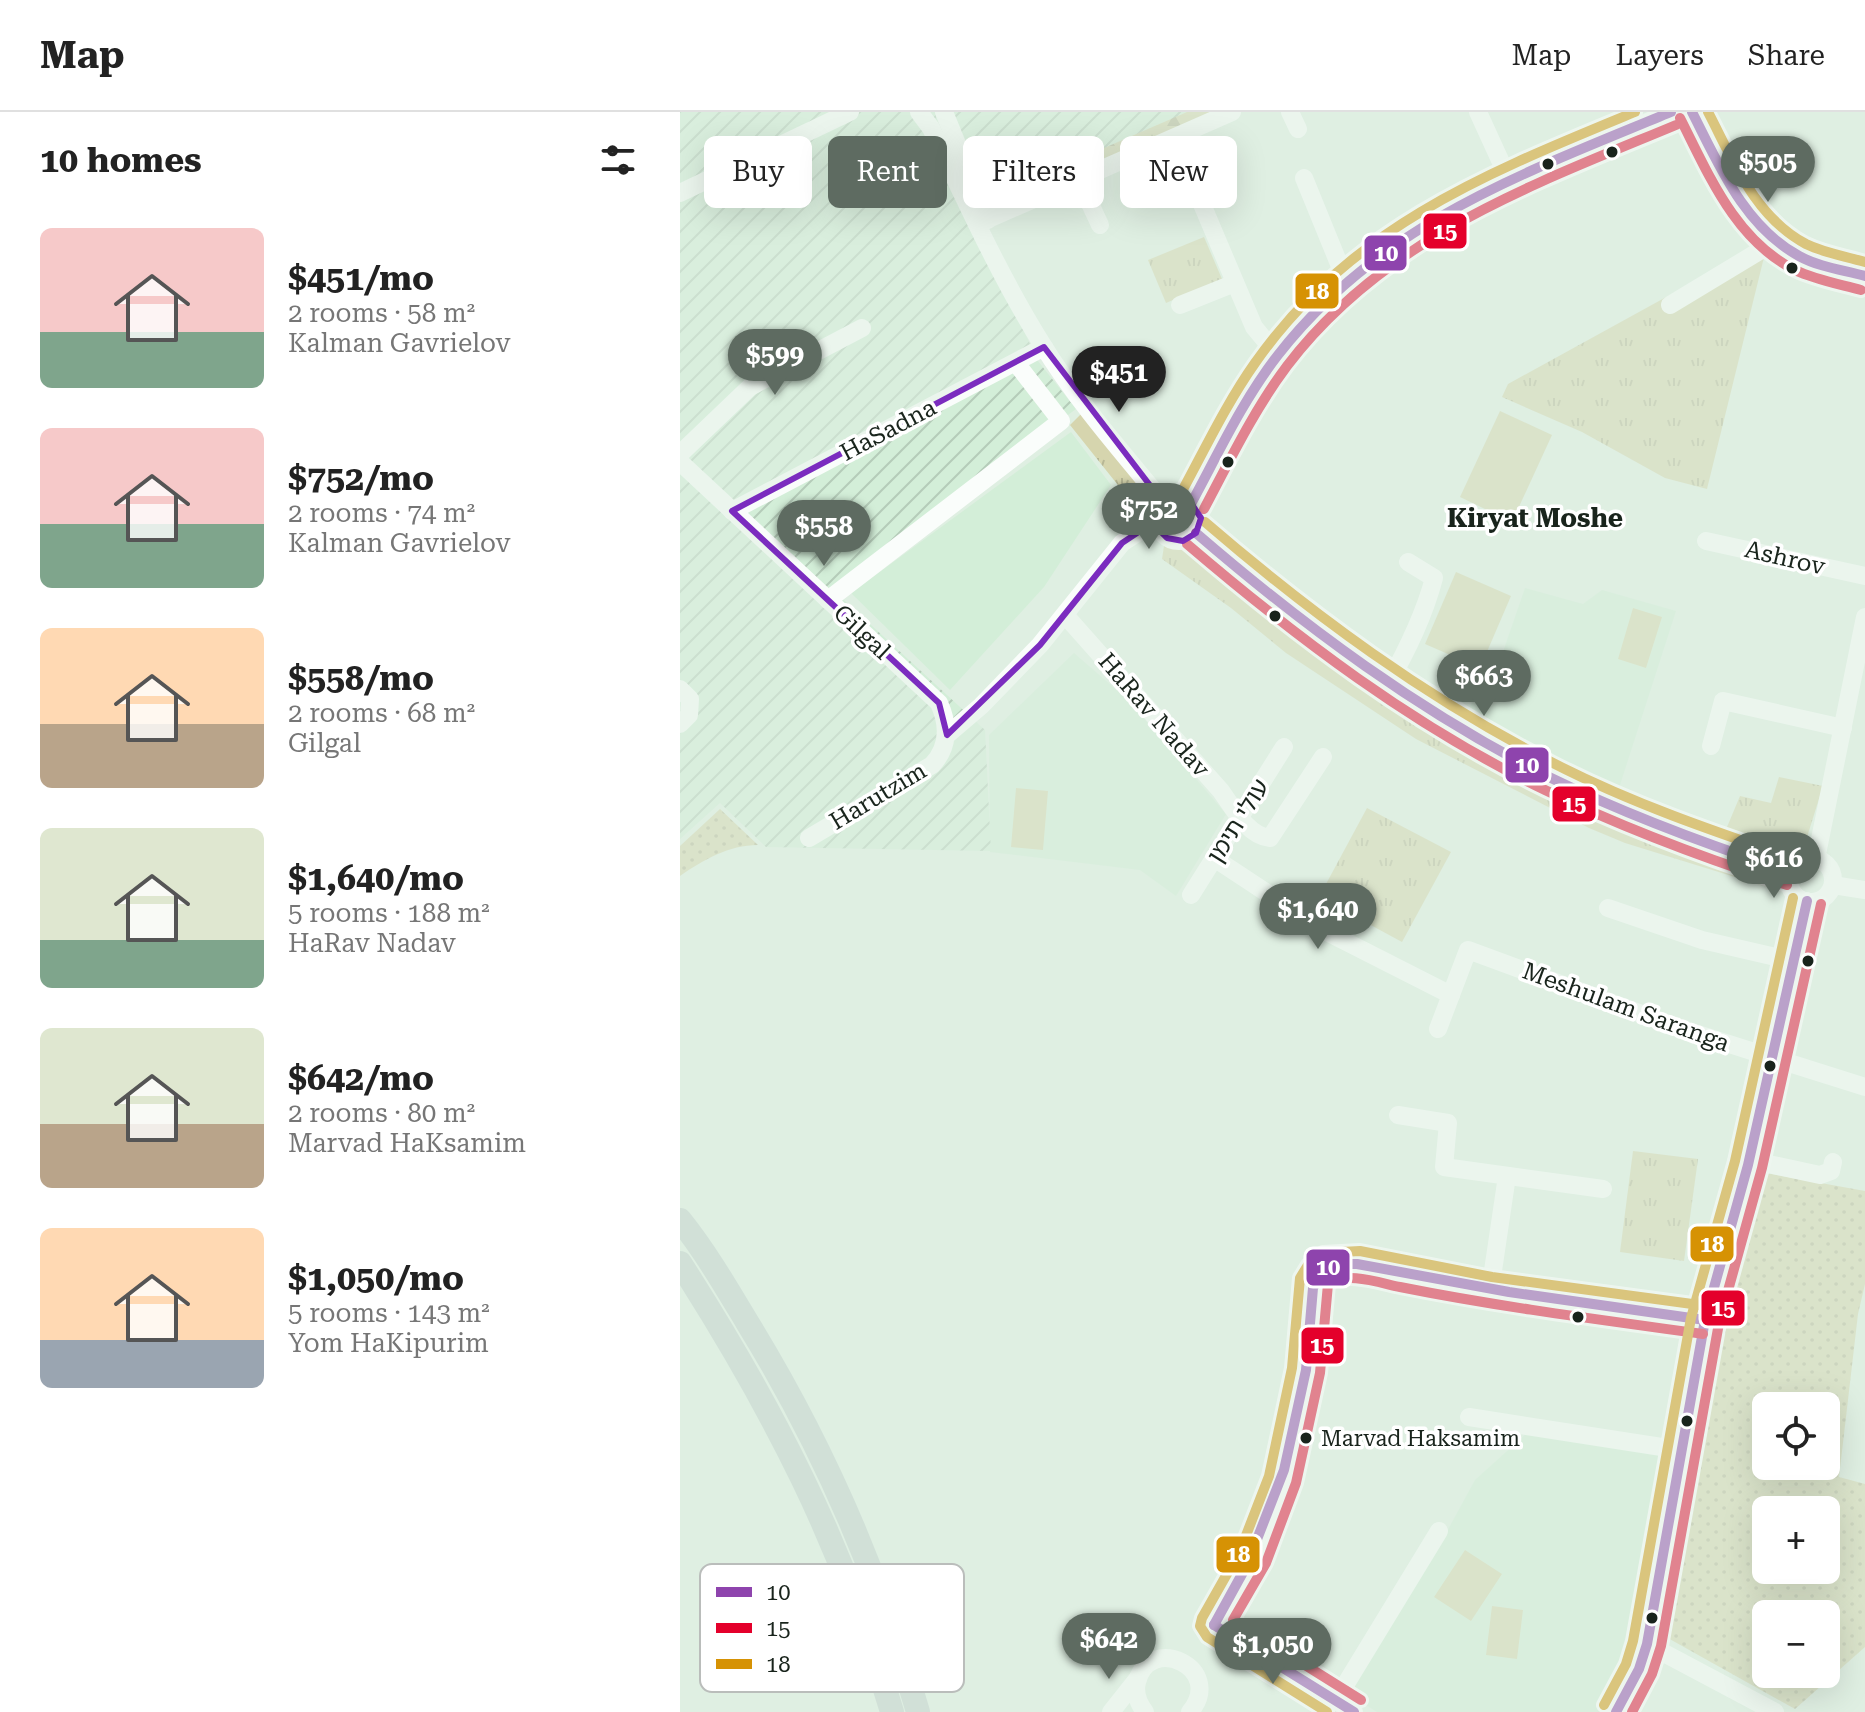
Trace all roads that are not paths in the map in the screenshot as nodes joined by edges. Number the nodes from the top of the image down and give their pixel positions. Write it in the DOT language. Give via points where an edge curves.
graph roads {
  1 [pos="850,112"];
  2 [pos="919,112"];
  3 [pos="944,112"];
  4 [pos="1232,112"];
  5 [pos="1478,112"];
  6 [pos="1692,112"];
  7 [pos="1665,113"];
  8 [pos="1178,136"];
  9 [pos="1304,178"];
  10 [pos="1510,182"];
  11 [pos="680,193"];
  12 [pos="1014,208"];
  13 [pos="1092,208"];
  14 [pos="1203,208"];
  15 [pos="982,222"];
  16 [pos="1100,225"];
  17 [pos="1776,241"];
  18 [pos="1865,276"];
  19 [pos="1346,281"];
  20 [pos="1235,283"];
  21 [pos="1180,305"];
  22 [pos="1670,305"];
  23 [pos="862,328"];
  24 [pos="1044,347"];
  25 [pos="1278,356"];
  26 [pos="1016,363"];
  27 [pos="680,454"];
  28 [pos="680,462"];
  29 [pos="1192,502"];
  30 [pos="732,511"];
  31 [pos="1160,512"];
  32 [pos="1196,533"];
  33 [pos="1706,541"];
  34 [pos="1408,562"];
  35 [pos="1865,576"];
  36 [pos="828,600"];
  37 [pos="1065,615"];
  38 [pos="1865,617"];
  39 [pos="1388,684"];
  40 [pos="680,689"];
  41 [pos="1852,720"];
  42 [pos="680,724"];
  43 [pos="947,735"];
  44 [pos="1711,746"];
  45 [pos="1284,747"];
  46 [pos="1323,757"];
  47 [pos="1240,818"];
  48 [pos="809,838"];
  49 [pos="1214,858"];
  50 [pos="1816,859"];
  51 [pos="1791,872"];
  52 [pos="1833,885"];
  53 [pos="1865,890"];
  54 [pos="1191,895"];
  55 [pos="1807,901"];
  56 [pos="1608,908"];
  57 [pos="1793,961"];
  58 [pos="1451,995"];
  59 [pos="1438,1029"];
  60 [pos="1772,1058"];
  61 [pos="1865,1087"];
  62 [pos="1398,1115"];
  63 [pos="1750,1160"];
  64 [pos="1833,1162"];
  65 [pos="1507,1176"];
  66 [pos="1603,1189"];
  67 [pos="680,1220"];
  68 [pos="680,1263"];
  69 [pos="1490,1291"];
  70 [pos="1705,1320"];
  71 [pos="1469,1417"];
  72 [pos="1681,1450"];
  73 [pos="1439,1531"];
  74 [pos="841,1564"];
  75 [pos="868,1564"];
  76 [pos="1647,1644"];
  77 [pos="1140,1675"];
  78 [pos="886,1692"];
  79 [pos="912,1692"];
  80 [pos="1336,1700"];
  81 [pos="1195,1708"];
  82 [pos="892,1712"];
  83 [pos="918,1712"];
  84 [pos="1112,1712"];
  85 [pos="1145,1712"];
  86 [pos="1354,1712"];
  87 [pos="1616,1712"];
  88 [pos="1775,1712"];
  1 -- 11 [label="street"];
  2 -- 15 [label="street"];
  3 -- 15 [label="street"];
  4 -- 8 [label="street"];
  5 -- 10 [label="street"];
  6 -- 17 [label="street" via="1743,206"];
  7 -- 10 [label="street"];
  9 -- 19 [label="street"];
  10 -- 19 [label="street" via="1422,227"];
  12 -- 15 [label="street"];
  13 -- 16 [label="street"];
  14 -- 20 [label="street"];
  15 -- 24 [label="street"];
  17 -- 18 [label="street" via="1799,256"];
  17 -- 22 [label="street"];
  19 -- 25 [label="street"];
  20 -- 21 [label="street"];
  20 -- 25 [label="street" via="1254,327"];
  23 -- 27 [label="street" via="750,387"];
  24 -- 26 [label="street, HaSadna"];
  24 -- 31 [label="street"];
  25 -- 29 [label="street"];
  26 -- 30 [label="street, HaSadna"];
  26 -- 36 [label="street" via="1061,421"];
  28 -- 30 [label="street, Gilgal"];
  29 -- 31 [label="street" via="1177,498"];
  29 -- 32 [label="street" via="1201,518"];
  30 -- 36 [label="street, Gilgal"];
  31 -- 32 [label="street" via="1162,533 1171,539 1183,541"];
  31 -- 37 [label="street, Harutzim" via="1122,543"];
  32 -- 39 [label="street" via="1254,586"];
  33 -- 35 [label="street, Ashrov"];
  34 -- 39 [label="street" via="1434,578"];
  36 -- 43 [label="street, Gilgal" via="939,703"];
  37 -- 43 [label="street, Harutzim"];
  37 -- 47 [label="street, HaRav Nadav"];
  38 -- 41 [label="street"];
  39 -- 51 [label="street" via="1572,790 1678,834"];
  40 -- 42 [label="street" via="690,699 689,715"];
  41 -- 44 [label="street" via="1723,701"];
  41 -- 50 [label="street"];
  43 -- 48 [label="street, Harutzim" via="932,765"];
  45 -- 47 [label="street, עולי תימן"];
  46 -- 47 [label="street" via="1270,838 1258,835"];
  47 -- 49 [label="street, עולי תימן"];
  49 -- 54 [label="street, עולי תימן"];
  49 -- 58 [label="street" via="1323,930"];
  50 -- 51 [label="street" via="1798,862"];
  50 -- 52 [label="street" via="1828,866"];
  51 -- 55 [label="street" via="1791,887"];
  52 -- 53 [label="street"];
  52 -- 55 [label="street" via="1820,900"];
  55 -- 57 [label="street"];
  56 -- 57 [label="street" via="1702,940"];
  57 -- 60 [label="street"];
  58 -- 59 [label="street, Meshulam Saranga"];
  58 -- 60 [label="street, Meshulam Saranga" via="1468,950"];
  60 -- 61 [label="street, Meshulam Saranga"];
  60 -- 63 [label="street"];
  62 -- 65 [label="street" via="1448,1123 1444,1167"];
  63 -- 64 [label="street" via="1820,1175 1831,1171"];
  63 -- 70 [label="street"];
  65 -- 66 [label="street"];
  65 -- 69 [label="street"];
  67 -- 75 [label="main road" via="808,1427"];
  68 -- 74 [label="main road" via="760,1393"];
  69 -- 70 [label="street"];
  69 -- 80 [label="street" via="1359,1265 1330,1265 1313,1282 1306,1370 1282,1480 1253,1557 1214,1625"];
  70 -- 72 [label="street"];
  71 -- 72 [label="street"];
  72 -- 76 [label="street"];
  73 -- 80 [label="street"];
  76 -- 87 [label="street"];
  76 -- 88 [label="street"];
  77 -- 81 [label="street" via="1158,1660 1180,1661 1196,1675"];
  77 -- 84 [label="street"];
  77 -- 85 [label="street" via="1136,1695"];
  78 -- 82 [label="main road"];
  79 -- 83 [label="main road"];
  80 -- 86 [label="street"];
  84 -- 85 [label="street"];
}
